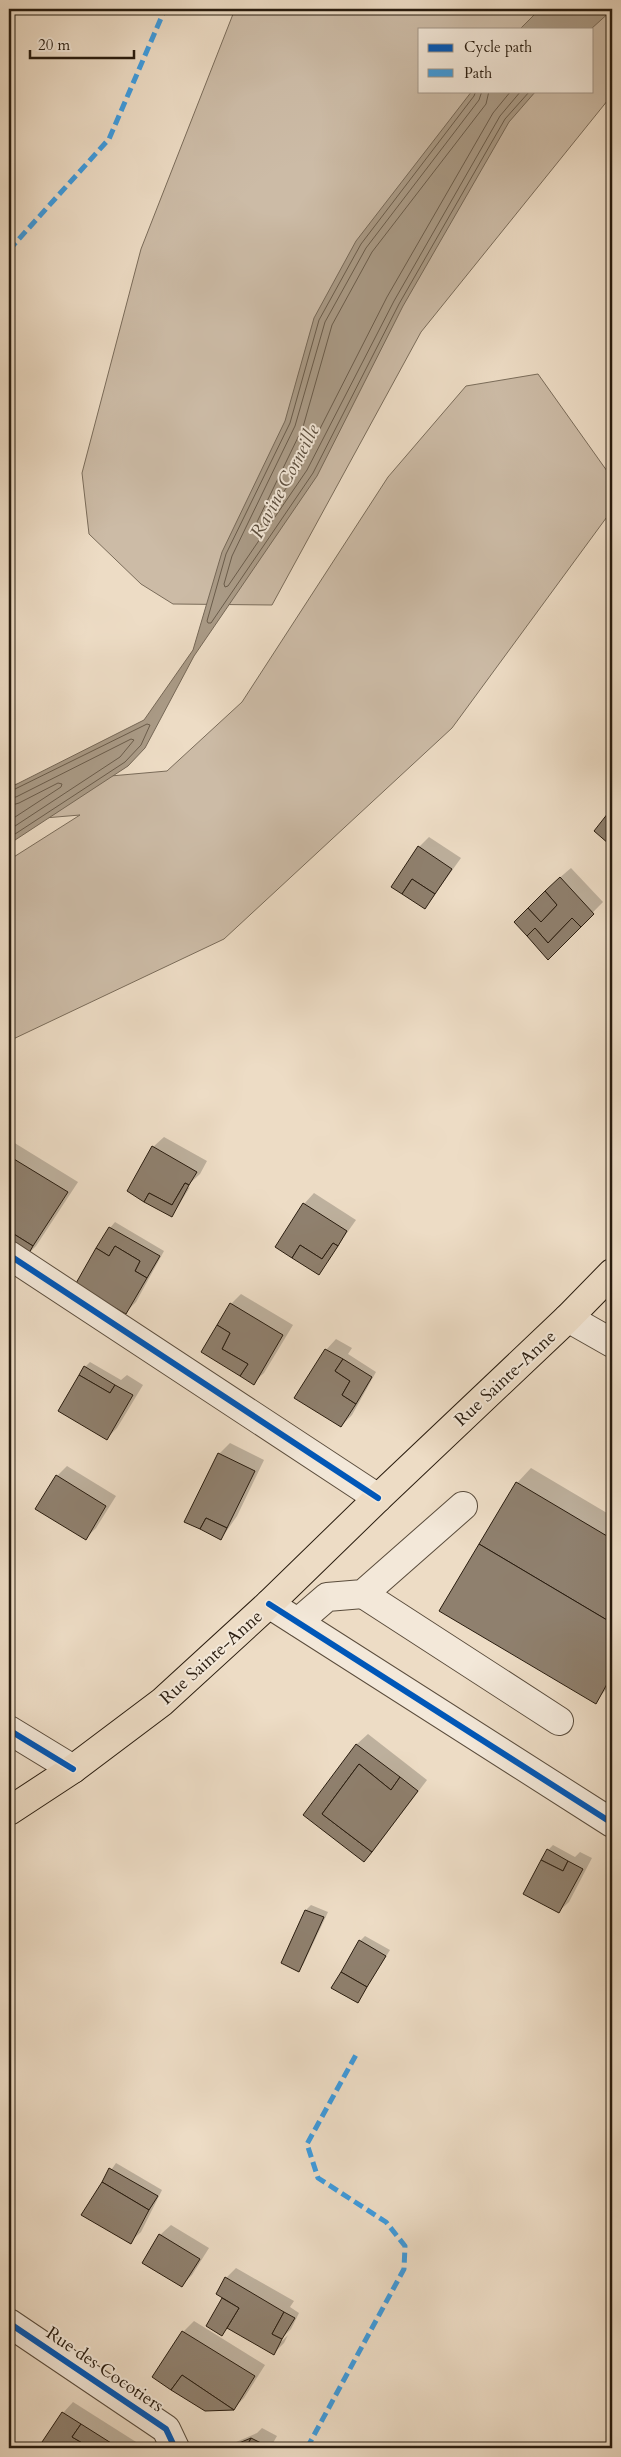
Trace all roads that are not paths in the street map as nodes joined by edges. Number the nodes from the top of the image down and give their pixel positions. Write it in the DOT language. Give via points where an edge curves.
graph roads {
  1 [pos="9,1254"];
  2 [pos="612,1273"];
  3 [pos="568,1318"];
  4 [pos="612,1344"];
  5 [pos="378,1498"];
  6 [pos="463,1506"];
  7 [pos="363,1594"];
  8 [pos="270,1604"];
  9 [pos="298,1622"];
  10 [pos="559,1721"];
  11 [pos="9,1730"];
  12 [pos="73,1769"];
  13 [pos="9,1811"];
  14 [pos="612,1823"];
  15 [pos="9,2323"];
  16 [pos="175,2448"];
  1 -- 5 [label="street"];
  2 -- 3 [label="main road, Rue Sainte-Anne"];
  3 -- 4 [label="street"];
  3 -- 5 [label="main road, Rue Sainte-Anne"];
  5 -- 8 [label="main road, Rue Sainte-Anne"];
  6 -- 7 [label="street"];
  7 -- 9 [label="street" via="327,1597"];
  7 -- 10 [label="street"];
  8 -- 9 [label="street"];
  8 -- 12 [label="main road, Rue Sainte-Anne" via="162,1702"];
  9 -- 14 [label="street"];
  11 -- 12 [label="street"];
  12 -- 13 [label="main road, Rue Sainte-Anne"];
  15 -- 16 [label="street, Rue des Cocotiers" via="166,2429"];
}
